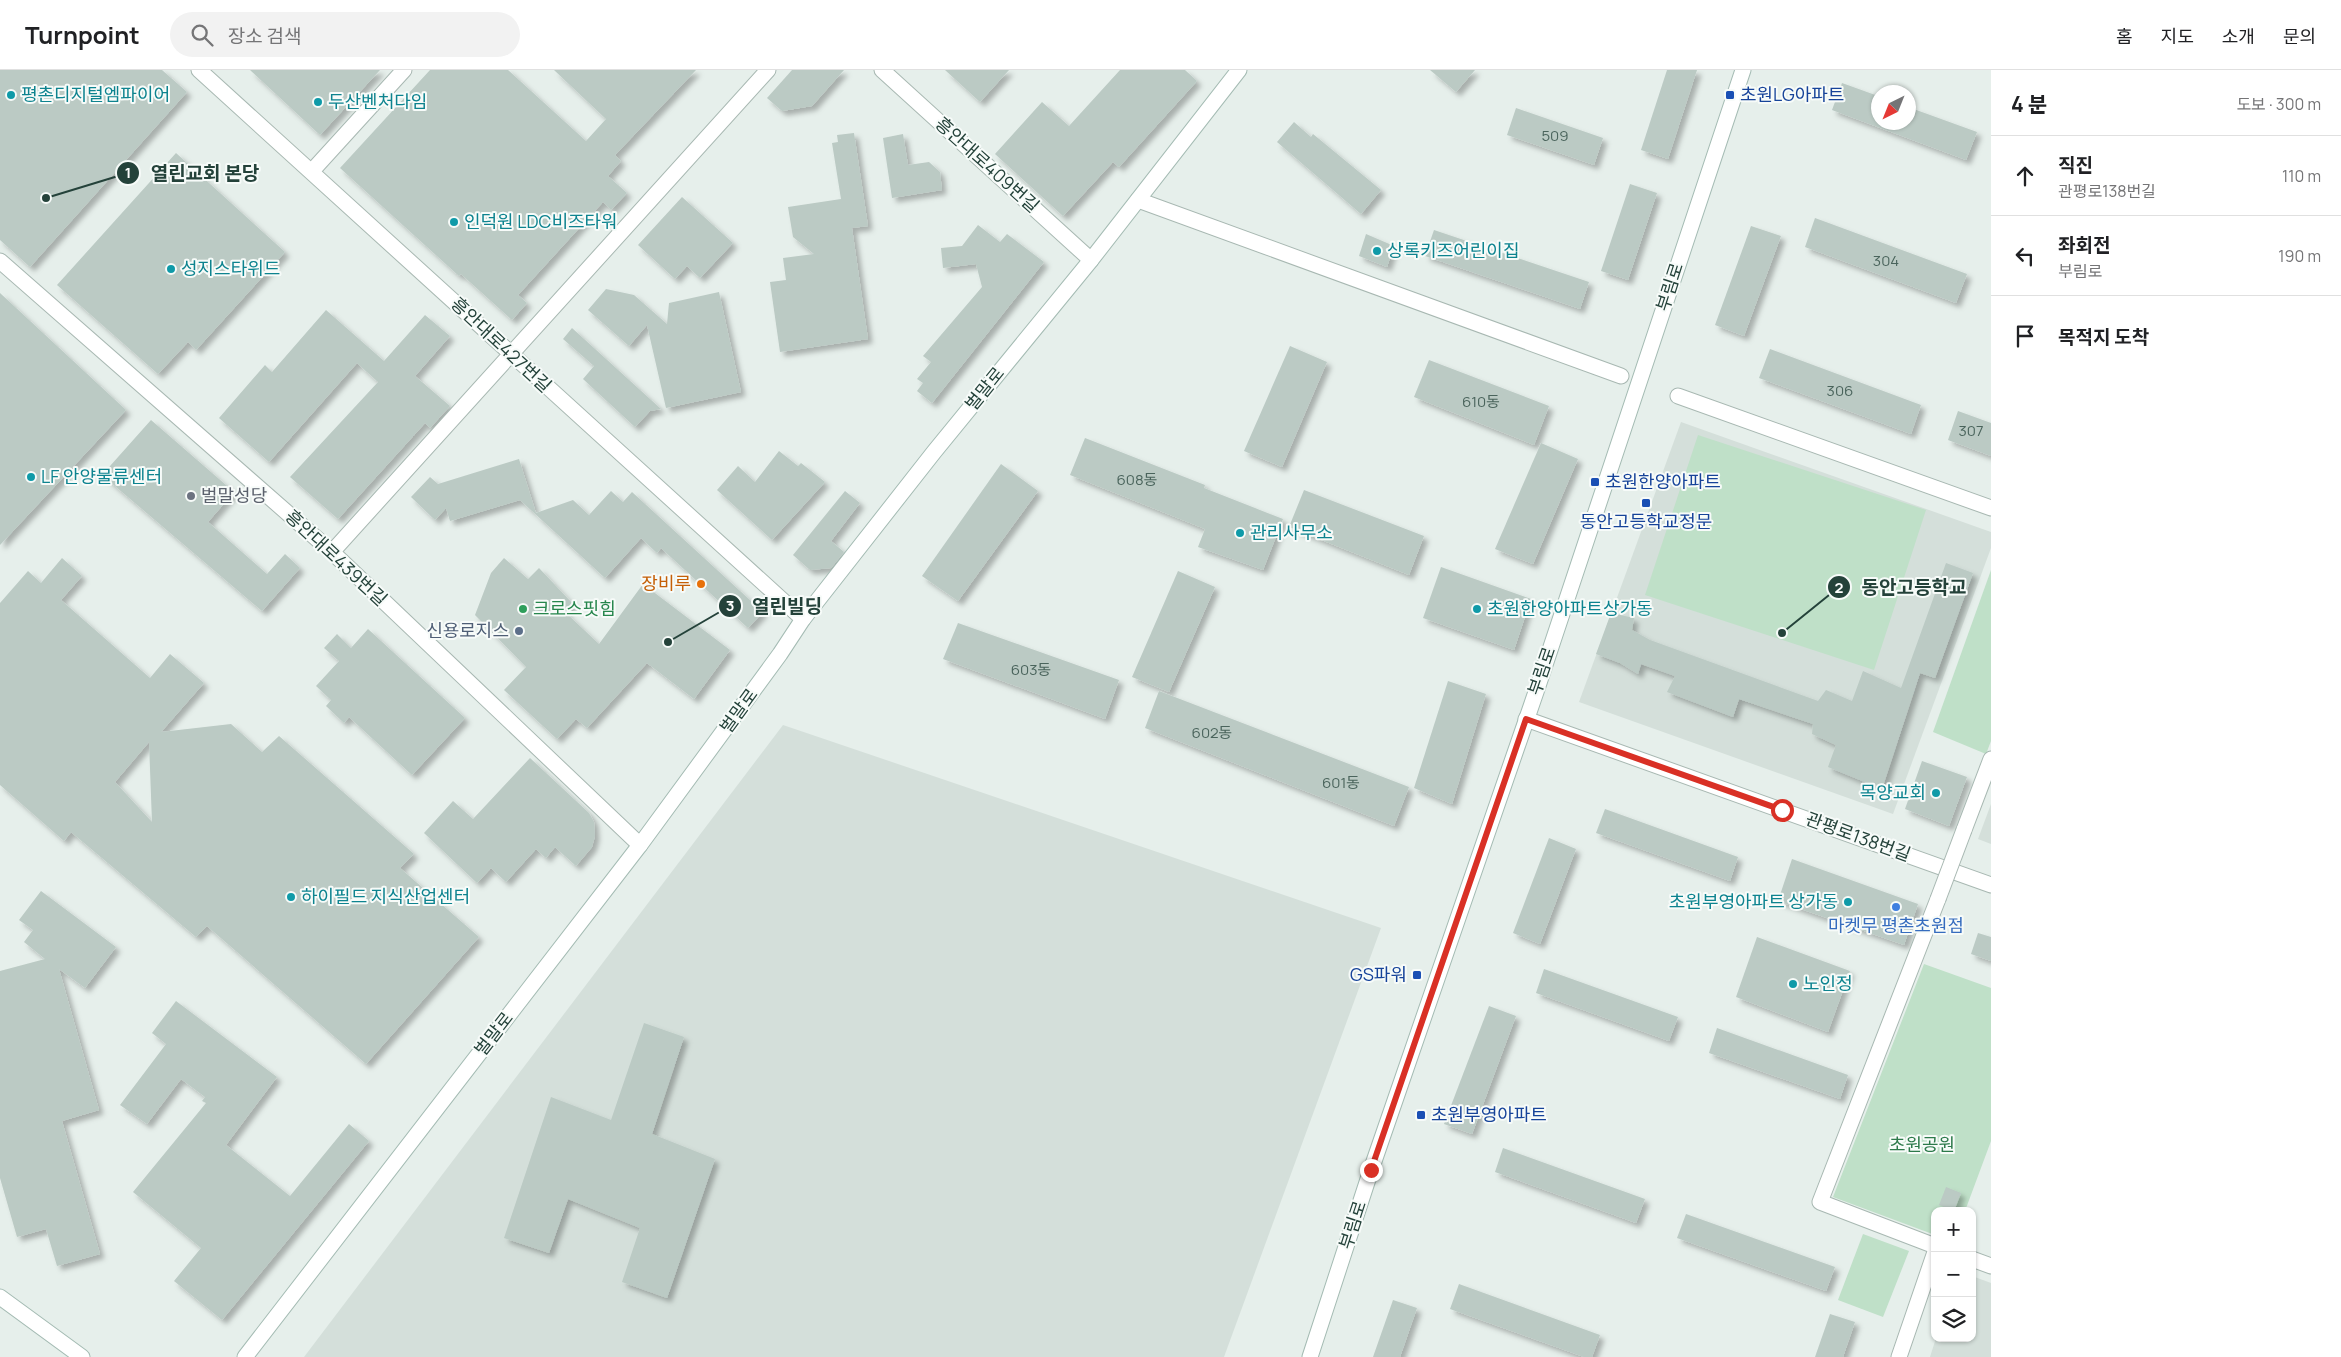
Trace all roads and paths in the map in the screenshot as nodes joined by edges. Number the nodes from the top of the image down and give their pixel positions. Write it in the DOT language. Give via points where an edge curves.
graph roads {
  1 [pos="199,70"];
  2 [pos="404,70"];
  3 [pos="768,70"];
  4 [pos="882,70"];
  5 [pos="1239,70"];
  6 [pos="1742,70"];
  7 [pos="312,171"];
  8 [pos="1138,200"];
  9 [pos="1091,260"];
  10 [pos="0,261"];
  11 [pos="511,355"];
  12 [pos="1621,376"];
  13 [pos="1678,396"];
  14 [pos="1991,508"];
  15 [pos="332,552"];
  16 [pos="803,620"];
  17 [pos="1526,719"];
  18 [pos="1991,760"];
  19 [pos="640,845"];
  20 [pos="1991,886"];
  21 [pos="1931,1244"];
  22 [pos="1976,1260"];
  23 [pos="1931,1264"];
  24 [pos="1991,1266"];
  25 [pos="0,1297"];
  26 [pos="82,1357"];
  27 [pos="246,1357"];
  28 [pos="1310,1357"];
  29 [pos="1900,1357"];
  1 -- 7 [label="street, 흥안대로427번길"];
  2 -- 7 [label="street"];
  3 -- 11 [label="street"];
  4 -- 9 [label="street, 흥안대로409번길"];
  5 -- 8 [label="street, 벌말로"];
  6 -- 17 [label="street, 부림로"];
  7 -- 11 [label="street, 흥안대로427번길"];
  8 -- 9 [label="street, 벌말로"];
  8 -- 12 [label="street"];
  9 -- 16 [label="street, 벌말로" via="934,452"];
  10 -- 15 [label="street, 흥안대로439번길"];
  11 -- 15 [label="street"];
  11 -- 16 [label="street, 흥안대로427번길"];
  13 -- 14 [label="street"];
  15 -- 19 [label="street, 흥안대로439번길"];
  16 -- 19 [label="street, 벌말로"];
  17 -- 20 [label="street, 관평로138번길"];
  17 -- 28 [label="street, 부림로"];
  18 -- 21 [label="street, bridge" via="1820,1202"];
  19 -- 27 [label="street, 벌말로"];
  22 -- 24 [label="street"];
  23 -- 29 [label="street"];
  25 -- 26 [label="street"];
}
